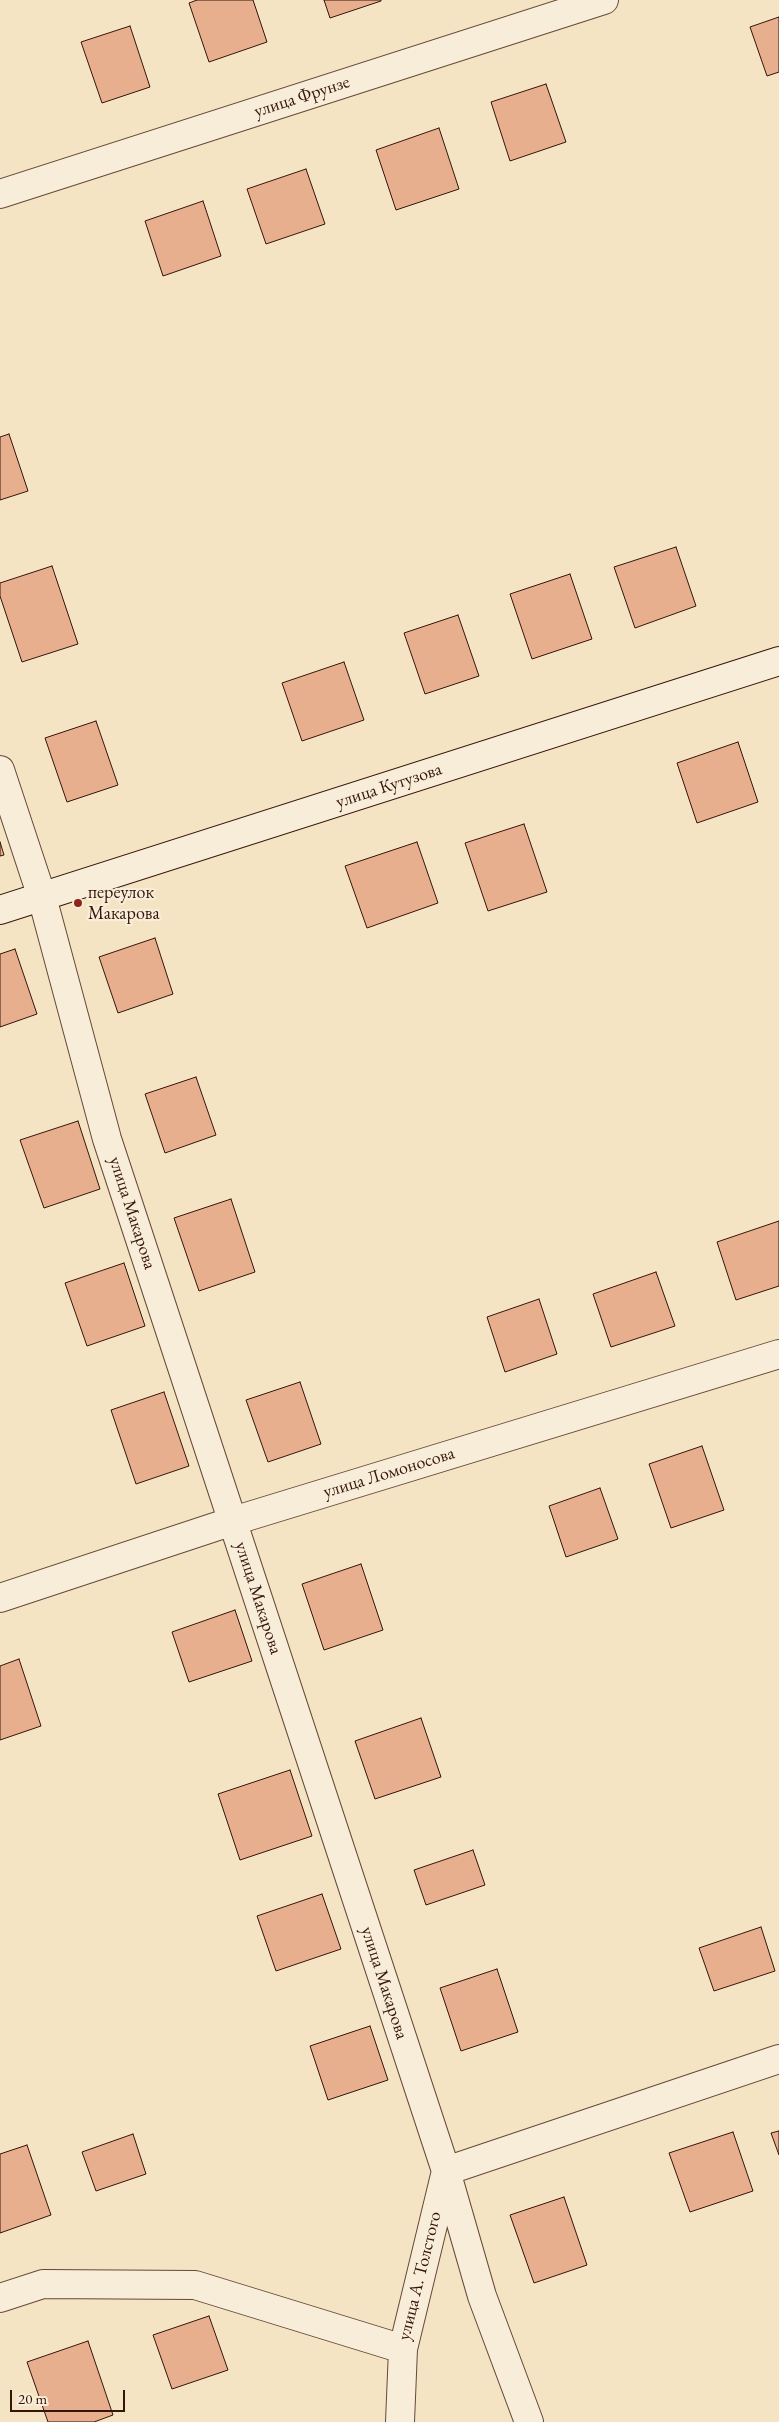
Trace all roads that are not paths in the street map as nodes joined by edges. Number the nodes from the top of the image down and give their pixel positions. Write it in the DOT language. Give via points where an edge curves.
graph roads {
  1 [pos="604,0"];
  2 [pos="0,194"];
  3 [pos="779,661"];
  4 [pos="0,770"];
  5 [pos="42,897"];
  6 [pos="0,910"];
  7 [pos="779,1354"];
  8 [pos="233,1521"];
  9 [pos="0,1598"];
  10 [pos="779,2059"];
  11 [pos="446,2171"];
  12 [pos="0,2298"];
  13 [pos="403,2349"];
  14 [pos="400,2422"];
  15 [pos="529,2422"];
  1 -- 2 [label="street, улица Фрунзе"];
  3 -- 5 [label="street, улица Кутузова"];
  4 -- 5 [label="street, улица Макарова"];
  5 -- 6 [label="street, улица Кутузова"];
  5 -- 8 [label="street, улица Макарова" via="108,1139"];
  7 -- 8 [label="street, улица Ломоносова"];
  8 -- 9 [label="street, улица Ломоносова"];
  8 -- 11 [label="street, улица Макарова"];
  10 -- 11 [label="street"];
  11 -- 13 [label="street, улица А. Толстого"];
  11 -- 15 [label="street, улица Макарова" via="482,2296"];
  12 -- 13 [label="street, улица А. Толстого" via="43,2284 195,2285"];
  13 -- 14 [label="street"];
}
